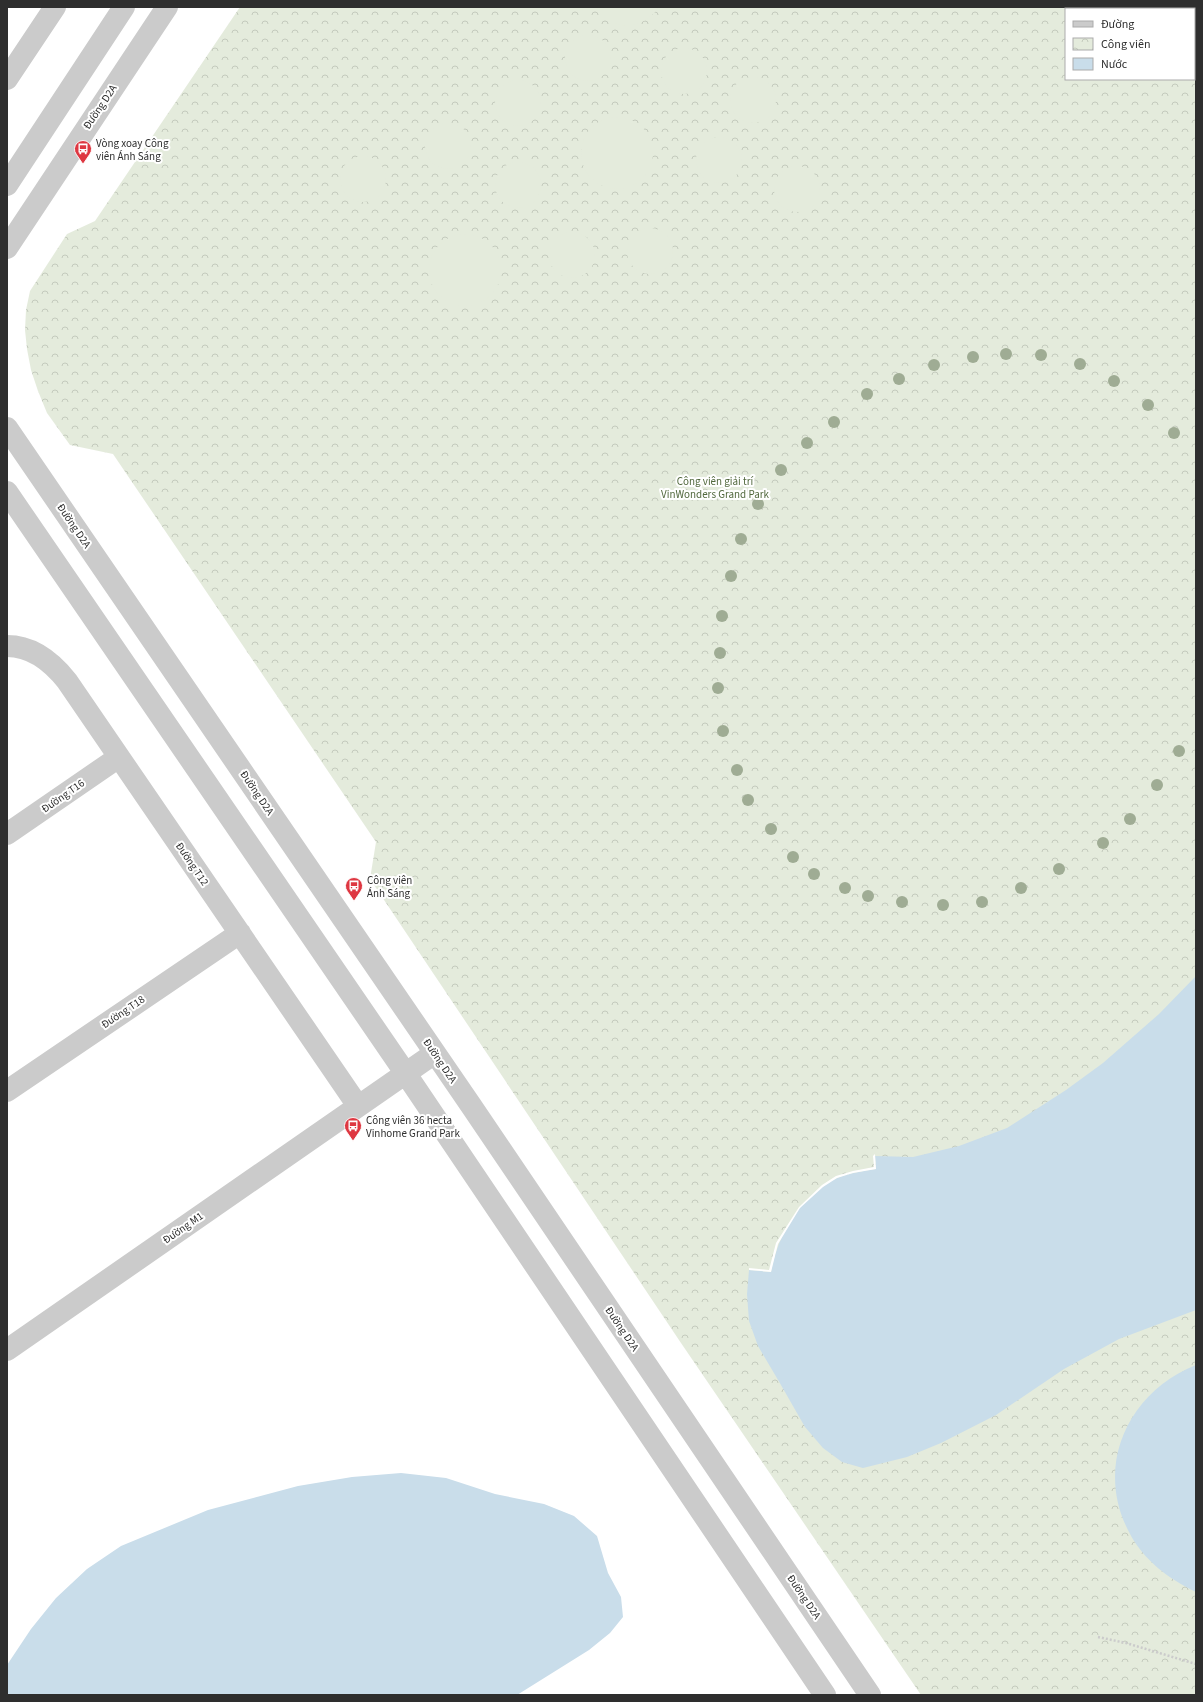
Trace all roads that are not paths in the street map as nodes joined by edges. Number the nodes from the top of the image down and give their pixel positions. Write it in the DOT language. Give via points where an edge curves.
graph roads {
  1 [pos="55,7"];
  2 [pos="124,7"];
  3 [pos="167,7"];
  4 [pos="7,79"];
  5 [pos="7,185"];
  6 [pos="7,248"];
  7 [pos="7,428"];
  8 [pos="7,492"];
  9 [pos="7,646"];
  10 [pos="119,757"];
  11 [pos="7,834"];
  12 [pos="240,933"];
  13 [pos="435,1053"];
  14 [pos="406,1074"];
  15 [pos="7,1092"];
  16 [pos="358,1106"];
  17 [pos="7,1350"];
  18 [pos="866,1694"];
  19 [pos="825,1695"];
  1 -- 4 [label="street"];
  2 -- 5 [label="street"];
  3 -- 6 [label="street, Đường D2A"];
  7 -- 13 [label="street, Đường D2A"];
  8 -- 14 [label="street"];
  9 -- 10 [label="street, Đường T12" via="29,650 44,657 57,668"];
  10 -- 11 [label="street, Đường T16"];
  10 -- 12 [label="street, Đường T12"];
  12 -- 15 [label="street, Đường T18"];
  12 -- 16 [label="street, Đường T12"];
  13 -- 14 [label="street"];
  13 -- 18 [label="street, Đường D2A"];
  14 -- 16 [label="street, Đường M1"];
  14 -- 19 [label="street"];
  16 -- 17 [label="street, Đường M1"];
}
